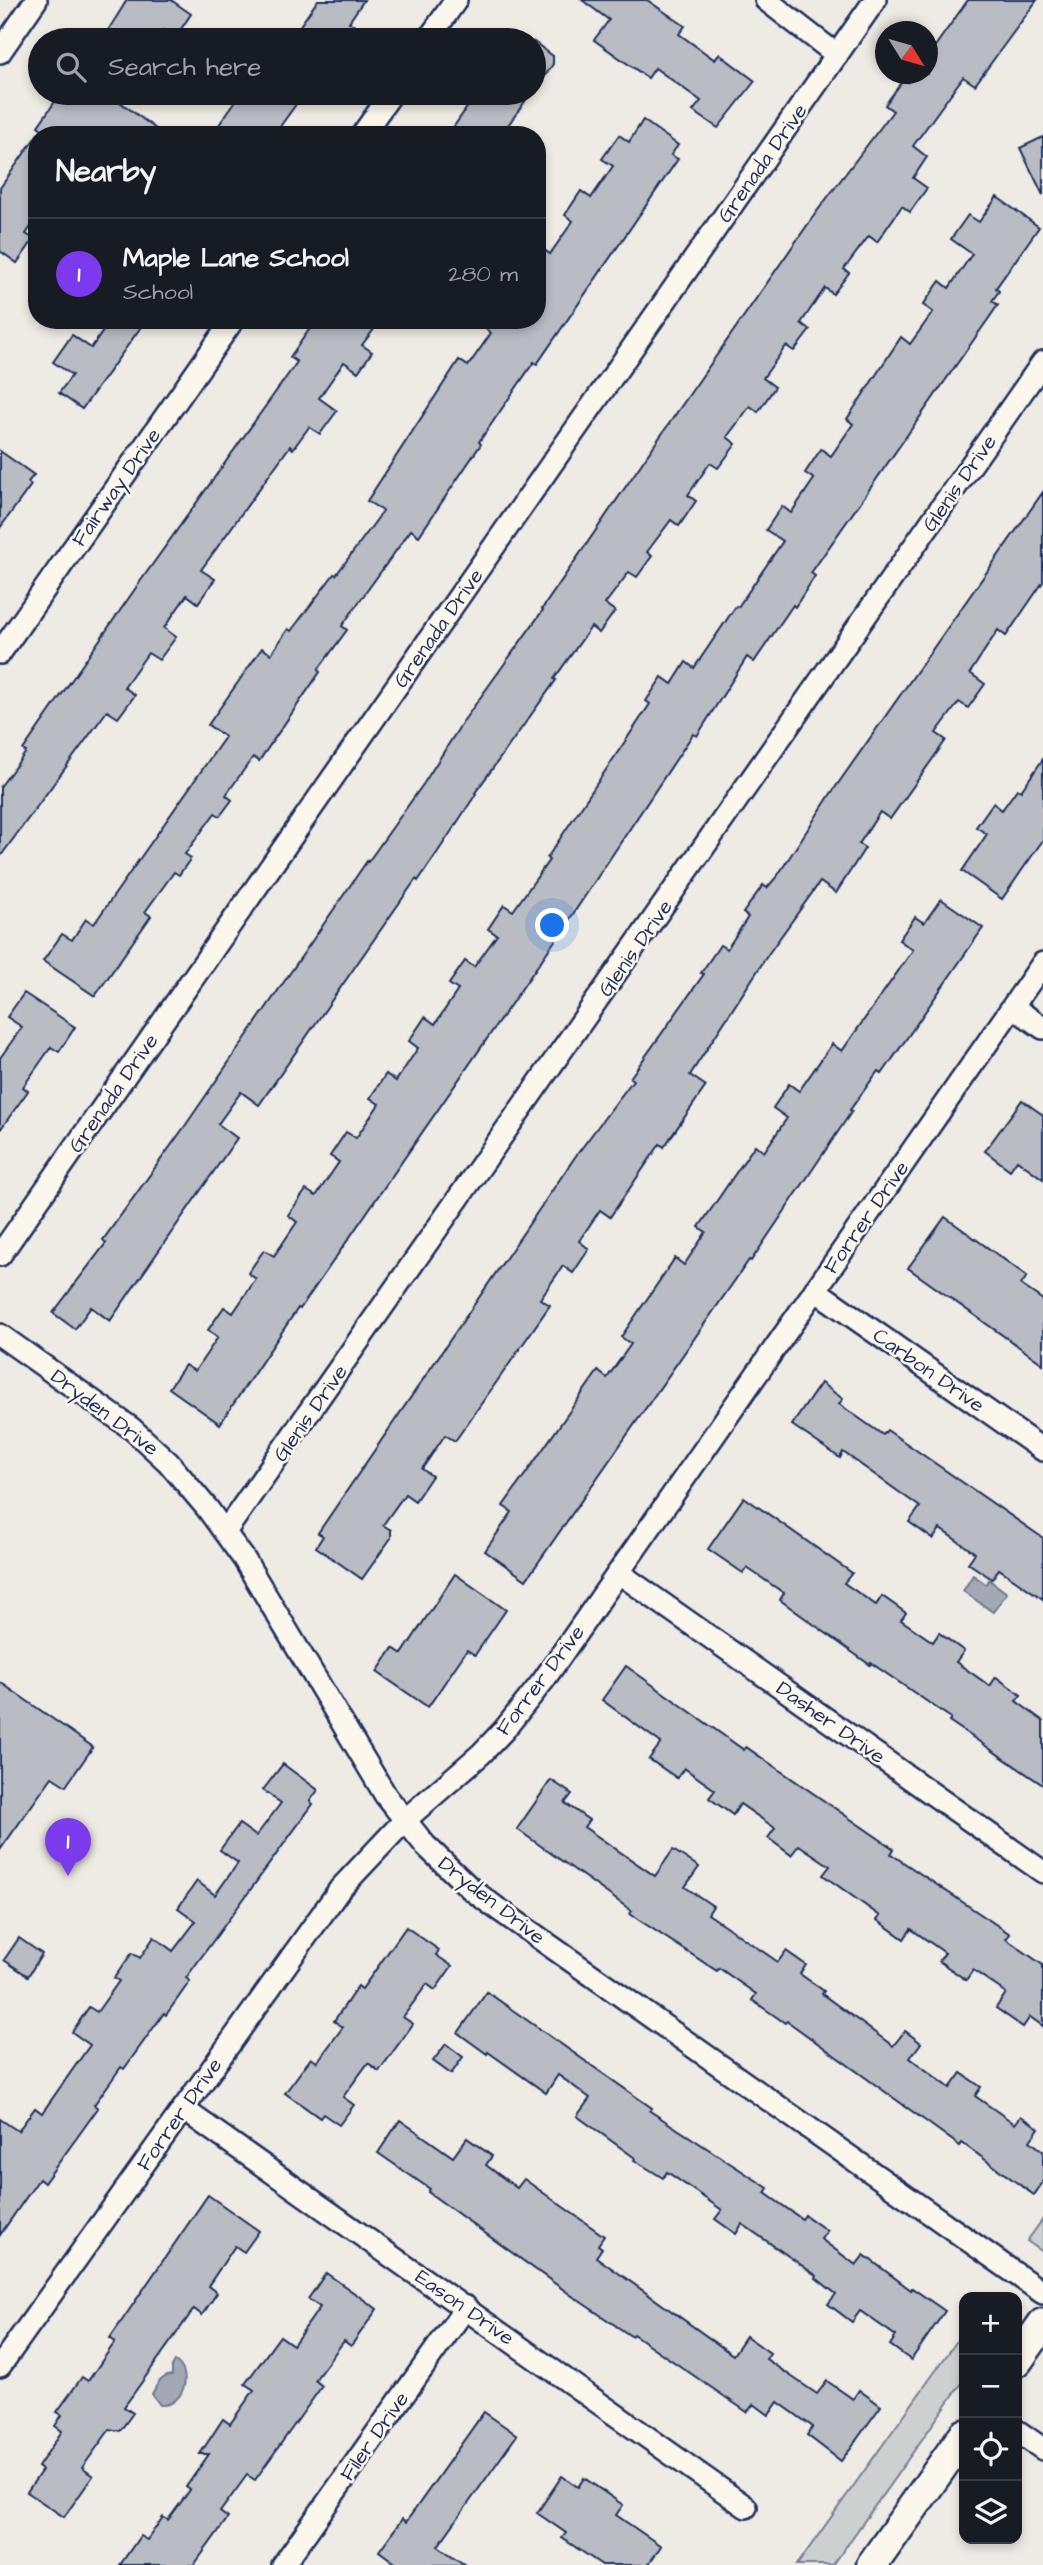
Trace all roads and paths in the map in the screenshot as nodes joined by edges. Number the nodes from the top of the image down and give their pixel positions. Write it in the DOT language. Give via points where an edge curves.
graph roads {
  1 [pos="36,0"];
  2 [pos="456,0"];
  3 [pos="766,0"];
  4 [pos="875,0"];
  5 [pos="436,28"];
  6 [pos="0,52"];
  7 [pos="837,55"];
  8 [pos="383,105"];
  9 [pos="368,126"];
  10 [pos="227,329"];
  11 [pos="1043,362"];
  12 [pos="0,653"];
  13 [pos="1043,963"];
  14 [pos="1013,1007"];
  15 [pos="1043,1028"];
  16 [pos="0,1255"];
  17 [pos="815,1290"];
  18 [pos="0,1335"];
  19 [pos="1043,1450"];
  20 [pos="225,1532"];
  21 [pos="619,1573"];
  22 [pos="405,1820"];
  23 [pos="1043,1872"];
  24 [pos="183,2109"];
  25 [pos="1043,2292"];
  26 [pos="466,2307"];
  27 [pos="1043,2325"];
  28 [pos="1021,2355"];
  29 [pos="0,2366"];
  30 [pos="1022,2434"];
  31 [pos="959,2442"];
  32 [pos="1043,2449"];
  33 [pos="746,2507"];
  34 [pos="283,2565"];
  35 [pos="872,2565"];
  1 -- 6 [label="street"];
  2 -- 5 [label="street"];
  3 -- 7 [label="street"];
  4 -- 7 [label="street, Grenada Drive"];
  7 -- 16 [label="street, Grenada Drive"];
  8 -- 9 [label="street"];
  10 -- 12 [label="street, Fairway Drive"];
  11 -- 20 [label="street, Glenis Drive"];
  13 -- 14 [label="street, Forrer Drive"];
  14 -- 15 [label="street"];
  14 -- 17 [label="street, Forrer Drive"];
  17 -- 19 [label="street, Carbon Drive"];
  17 -- 21 [label="street, Forrer Drive"];
  18 -- 20 [label="street, Dryden Drive" via="144,1438"];
  20 -- 22 [label="street, Dryden Drive" via="370,1772"];
  21 -- 22 [label="street, Forrer Drive" via="504,1730"];
  21 -- 23 [label="street, Dasher Drive"];
  22 -- 24 [label="street, Forrer Drive" via="340,1889"];
  22 -- 25 [label="street, Dryden Drive" via="446,1865 495,1907"];
  24 -- 26 [label="street, Eason Drive"];
  24 -- 29 [label="street, Forrer Drive"];
  26 -- 33 [label="street, Eason Drive"];
  26 -- 34 [label="street, Filer Drive"];
  27 -- 28 [label="main road"];
  30 -- 32 [label="street"];
  31 -- 35 [label="main road"];
}
